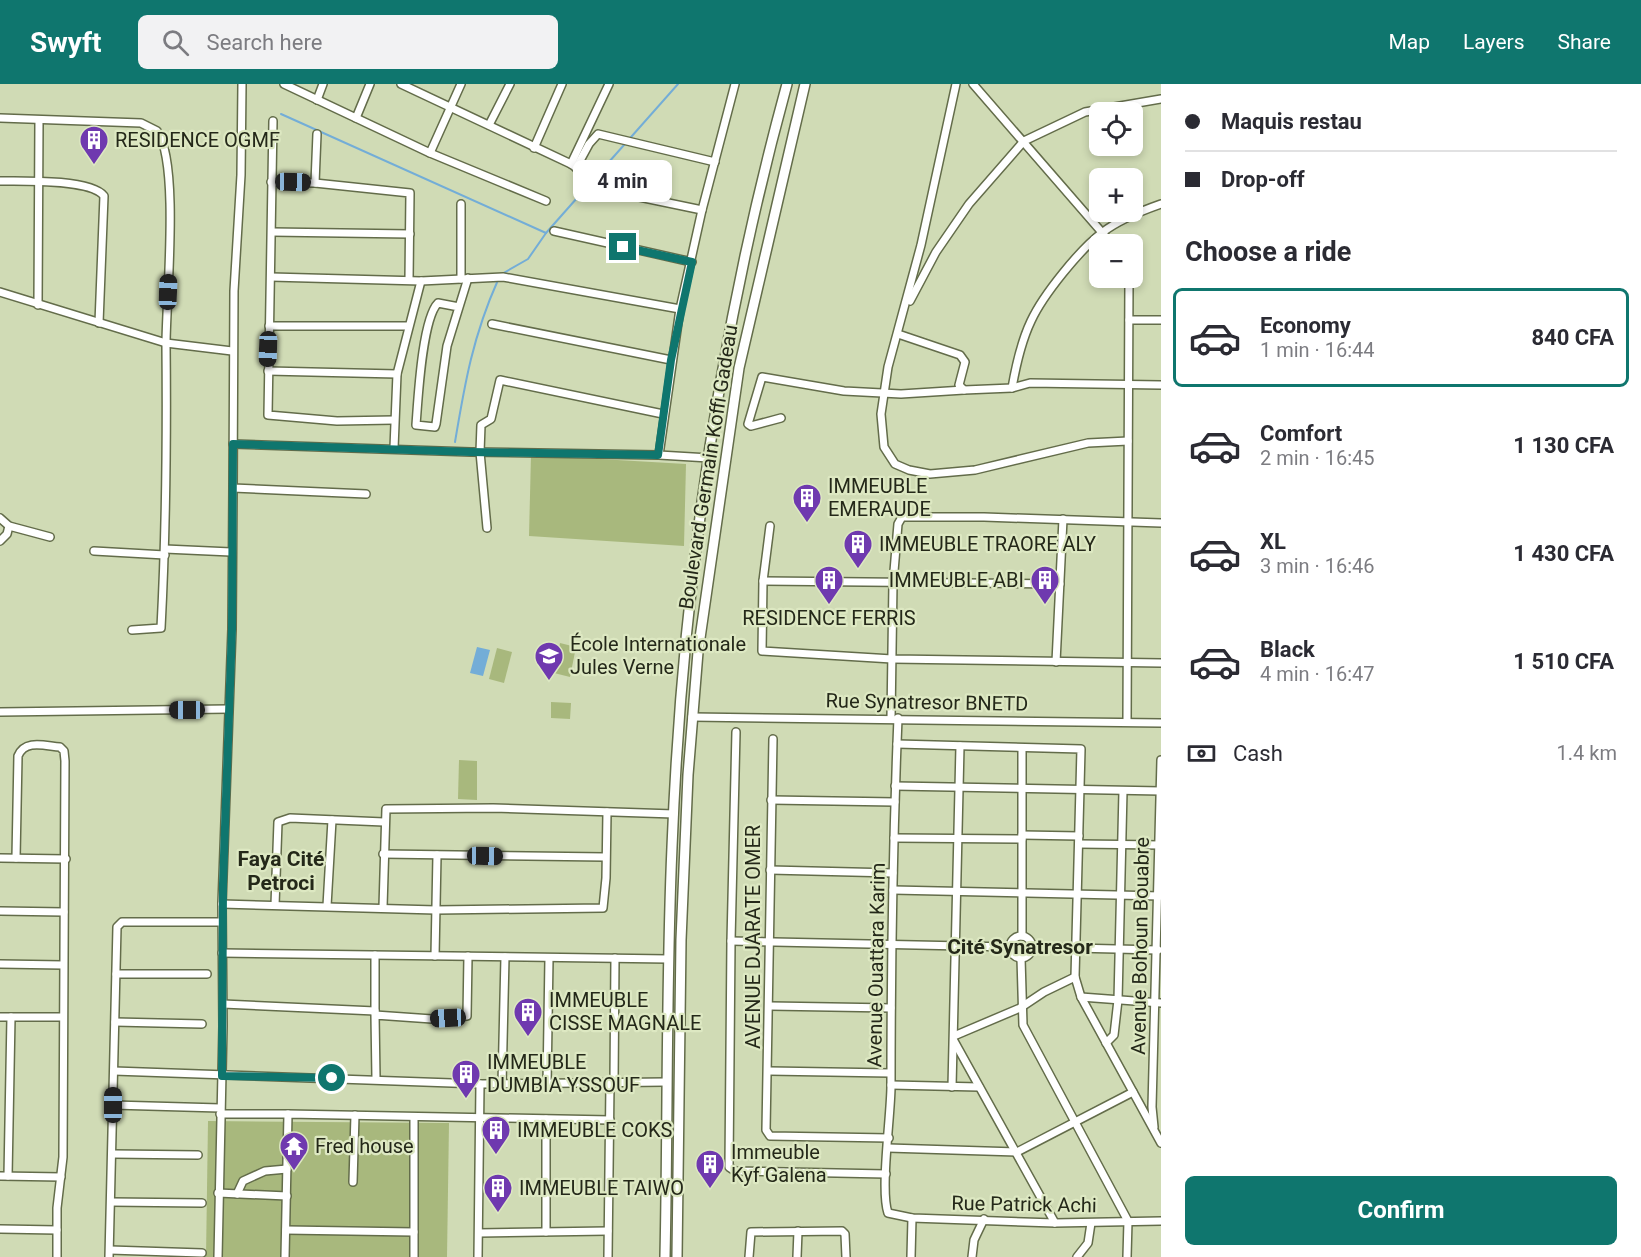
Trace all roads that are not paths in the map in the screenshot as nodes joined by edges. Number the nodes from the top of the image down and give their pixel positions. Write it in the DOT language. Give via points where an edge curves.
graph roads {
  1 [pos="242,84"];
  2 [pos="284,84"];
  3 [pos="323,84"];
  4 [pos="370,84"];
  5 [pos="401,84"];
  6 [pos="461,84"];
  7 [pos="510,84"];
  8 [pos="562,84"];
  9 [pos="609,84"];
  10 [pos="735,84"];
  11 [pos="787,84"];
  12 [pos="805,84"];
  13 [pos="956,84"];
  14 [pos="973,84"];
  15 [pos="414,87"];
  16 [pos="1161,99"];
  17 [pos="317,100"];
  18 [pos="450,107"];
  19 [pos="0,118"];
  20 [pos="356,118"];
  21 [pos="39,120"];
  22 [pos="273,121"];
  23 [pos="489,125"];
  24 [pos="317,134"];
  25 [pos="1024,141"];
  26 [pos="534,148"];
  27 [pos="430,153"];
  28 [pos="715,162"];
  29 [pos="576,167"];
  30 [pos="0,181"];
  31 [pos="39,181"];
  32 [pos="271,182"];
  33 [pos="315,183"];
  34 [pos="546,201"];
  35 [pos="461,204"];
  36 [pos="1161,204"];
  37 [pos="702,210"];
  38 [pos="554,231"];
  39 [pos="272,232"];
  40 [pos="1102,232"];
  41 [pos="410,234"];
  42 [pos="692,262"];
  43 [pos="271,277"];
  44 [pos="464,278"];
  45 [pos="409,280"];
  46 [pos="421,281"];
  47 [pos="1129,288"];
  48 [pos="0,292"];
  49 [pos="38,304"];
  50 [pos="459,307"];
  51 [pos="680,309"];
  52 [pos="905,312"];
  53 [pos="1129,320"];
  54 [pos="1161,320"];
  55 [pos="99,323"];
  56 [pos="492,324"];
  57 [pos="269,326"];
  58 [pos="408,326"];
  59 [pos="898,334"];
  60 [pos="166,343"];
  61 [pos="232,351"];
  62 [pos="671,360"];
  63 [pos="268,371"];
  64 [pos="397,374"];
  65 [pos="1128,385"];
  66 [pos="1161,385"];
  67 [pos="1012,388"];
  68 [pos="964,390"];
  69 [pos="884,393"];
  70 [pos="663,414"];
  71 [pos="781,418"];
  72 [pos="394,420"];
  73 [pos="1128,441"];
  74 [pos="233,444"];
  75 [pos="394,448"];
  76 [pos="480,452"];
  77 [pos="658,455"];
  78 [pos="709,458"];
  79 [pos="233,488"];
  80 [pos="366,494"];
  81 [pos="0,518"];
  82 [pos="1063,519"];
  83 [pos="1128,523"];
  84 [pos="1161,523"];
  85 [pos="9,526"];
  86 [pos="770,526"];
  87 [pos="487,528"];
  88 [pos="50,537"];
  89 [pos="0,541"];
  90 [pos="94,551"];
  91 [pos="165,552"];
  92 [pos="231,552"];
  93 [pos="763,581"];
  94 [pos="893,583"];
  95 [pos="1060,584"];
  96 [pos="132,630"];
  97 [pos="892,659"];
  98 [pos="1056,662"];
  99 [pos="1127,663"];
  100 [pos="1161,663"];
  101 [pos="229,709"];
  102 [pos="0,712"];
  103 [pos="692,717"];
  104 [pos="895,718"];
  105 [pos="1127,722"];
  106 [pos="1161,723"];
  107 [pos="736,732"];
  108 [pos="773,740"];
  109 [pos="897,744"];
  110 [pos="960,746"];
  111 [pos="1022,748"];
  112 [pos="1161,760"];
  113 [pos="895,786"];
  114 [pos="958,788"];
  115 [pos="1021,789"];
  116 [pos="1081,791"];
  117 [pos="1123,791"];
  118 [pos="1161,791"];
  119 [pos="771,800"];
  120 [pos="895,802"];
  121 [pos="607,812"];
  122 [pos="674,814"];
  123 [pos="332,820"];
  124 [pos="384,822"];
  125 [pos="1079,836"];
  126 [pos="1022,837"];
  127 [pos="894,838"];
  128 [pos="956,838"];
  129 [pos="1079,844"];
  130 [pos="1122,845"];
  131 [pos="1160,845"];
  132 [pos="383,854"];
  133 [pos="437,855"];
  134 [pos="605,857"];
  135 [pos="0,858"];
  136 [pos="16,858"];
  137 [pos="66,859"];
  138 [pos="770,870"];
  139 [pos="893,873"];
  140 [pos="893,890"];
  141 [pos="955,892"];
  142 [pos="1023,893"];
  143 [pos="1076,893"];
  144 [pos="1122,895"];
  145 [pos="1159,896"];
  146 [pos="222,904"];
  147 [pos="275,905"];
  148 [pos="327,906"];
  149 [pos="382,907"];
  150 [pos="436,910"];
  151 [pos="0,911"];
  152 [pos="64,912"];
  153 [pos="222,922"];
  154 [pos="1022,936"];
  155 [pos="771,940"];
  156 [pos="730,941"];
  157 [pos="891,945"];
  158 [pos="954,945"];
  159 [pos="1011,947"];
  160 [pos="1032,947"];
  161 [pos="1074,948"];
  162 [pos="1120,948"];
  163 [pos="1159,950"];
  164 [pos="222,953"];
  165 [pos="375,955"];
  166 [pos="435,956"];
  167 [pos="468,956"];
  168 [pos="505,957"];
  169 [pos="549,958"];
  170 [pos="615,958"];
  171 [pos="1021,958"];
  172 [pos="668,959"];
  173 [pos="0,964"];
  174 [pos="63,965"];
  175 [pos="116,974"];
  176 [pos="207,974"];
  177 [pos="1075,977"];
  178 [pos="1081,997"];
  179 [pos="1118,1000"];
  180 [pos="1158,1003"];
  181 [pos="223,1004"];
  182 [pos="770,1006"];
  183 [pos="891,1008"];
  184 [pos="1020,1008"];
  185 [pos="375,1013"];
  186 [pos="0,1017"];
  187 [pos="11,1017"];
  188 [pos="62,1017"];
  189 [pos="115,1022"];
  190 [pos="202,1024"];
  191 [pos="954,1039"];
  192 [pos="1106,1043"];
  193 [pos="1158,1055"];
  194 [pos="114,1071"];
  195 [pos="769,1071"];
  196 [pos="890,1073"];
  197 [pos="222,1076"];
  198 [pos="376,1078"];
  199 [pos="612,1083"];
  200 [pos="666,1083"];
  201 [pos="480,1084"];
  202 [pos="502,1084"];
  203 [pos="891,1084"];
  204 [pos="548,1085"];
  205 [pos="952,1087"];
  206 [pos="979,1087"];
  207 [pos="1133,1092"];
  208 [pos="113,1105"];
  209 [pos="1152,1107"];
  210 [pos="1161,1107"];
  211 [pos="220,1111"];
  212 [pos="288,1114"];
  213 [pos="355,1115"];
  214 [pos="414,1117"];
  215 [pos="479,1118"];
  216 [pos="546,1119"];
  217 [pos="610,1120"];
  218 [pos="1076,1124"];
  219 [pos="1155,1132"];
  220 [pos="889,1138"];
  221 [pos="1161,1143"];
  222 [pos="888,1148"];
  223 [pos="1017,1152"];
  224 [pos="113,1154"];
  225 [pos="198,1155"];
  226 [pos="287,1169"];
  227 [pos="886,1174"];
  228 [pos="4,1176"];
  229 [pos="61,1177"];
  230 [pos="353,1182"];
  231 [pos="218,1193"];
  232 [pos="237,1194"];
  233 [pos="287,1196"];
  234 [pos="111,1202"];
  235 [pos="202,1203"];
  236 [pos="888,1213"];
  237 [pos="912,1218"];
  238 [pos="984,1220"];
  239 [pos="1128,1221"];
  240 [pos="1161,1221"];
  241 [pos="1091,1222"];
  242 [pos="1055,1223"];
  243 [pos="0,1229"];
  244 [pos="57,1230"];
  245 [pos="286,1230"];
  246 [pos="608,1231"];
  247 [pos="798,1231"];
  248 [pos="414,1232"];
  249 [pos="546,1232"];
  250 [pos="479,1233"];
  251 [pos="202,1253"];
  252 [pos="110,1254"];
  253 [pos="57,1257"];
  254 [pos="218,1257"];
  255 [pos="285,1257"];
  256 [pos="414,1257"];
  257 [pos="478,1257"];
  258 [pos="608,1257"];
  259 [pos="665,1257"];
  260 [pos="677,1257"];
  261 [pos="749,1257"];
  262 [pos="797,1257"];
  263 [pos="846,1257"];
  264 [pos="910,1257"];
  265 [pos="972,1257"];
  266 [pos="1077,1257"];
  267 [pos="1126,1257"];
  1 -- 61 [label="street"];
  2 -- 17 [label="street"];
  3 -- 17 [label="street"];
  4 -- 20 [label="street"];
  5 -- 15 [label="street"];
  6 -- 18 [label="street"];
  7 -- 23 [label="street"];
  8 -- 26 [label="street"];
  9 -- 29 [label="street"];
  10 -- 28 [label="street"];
  11 -- 78 [label="main road, Boulevard Germain Koffi Gadeau" via="722,367"];
  12 -- 103 [label="main road, Boulevard Germain Koffi Gadeau" via="739,368"];
  13 -- 52 [label="street"];
  14 -- 25 [label="street"];
  15 -- 18 [label="street"];
  16 -- 25 [label="street" via="1085,112"];
  17 -- 20 [label="street"];
  18 -- 23 [label="street"];
  18 -- 27 [label="street"];
  19 -- 21 [label="street"];
  20 -- 27 [label="street"];
  21 -- 31 [label="street"];
  21 -- 60 [label="street" via="141,123 162,138 170,235"];
  22 -- 32 [label="street"];
  23 -- 26 [label="street"];
  24 -- 33 [label="street"];
  25 -- 40 [label="street"];
  25 -- 52 [label="street" via="969,204 936,252"];
  26 -- 29 [label="street"];
  27 -- 34 [label="street"];
  28 -- 29 [label="street" via="598,134"];
  28 -- 37 [label="street"];
  29 -- 37 [label="street" via="596,188"];
  30 -- 31 [label="street"];
  31 -- 49 [label="street"];
  31 -- 55 [label="street" via="96,189 104,196"];
  32 -- 33 [label="street"];
  32 -- 39 [label="street"];
  33 -- 41 [label="street" via="407,191 411,198"];
  35 -- 44 [label="street"];
  36 -- 40 [label="street"];
  37 -- 42 [label="street"];
  38 -- 42 [label="street"];
  39 -- 41 [label="street"];
  39 -- 43 [label="street"];
  40 -- 67 [label="street" via="1059,278 1031,320"];
  41 -- 45 [label="street"];
  42 -- 51 [label="street"];
  43 -- 45 [label="street"];
  43 -- 57 [label="street"];
  44 -- 46 [label="street"];
  44 -- 50 [label="street"];
  44 -- 51 [label="street" via="503,277"];
  45 -- 46 [label="street"];
  46 -- 58 [label="street"];
  47 -- 53 [label="street"];
  48 -- 49 [label="street"];
  49 -- 55 [label="street"];
  50 -- 50 [label="street" via="447,346 435,428 417,426 422,357 433,310 438,303"];
  51 -- 62 [label="street"];
  52 -- 59 [label="street"];
  53 -- 54 [label="street"];
  53 -- 65 [label="street"];
  55 -- 60 [label="street"];
  56 -- 62 [label="street"];
  57 -- 58 [label="street"];
  57 -- 63 [label="street"];
  58 -- 64 [label="street"];
  59 -- 68 [label="street" via="960,355 965,362 959,385"];
  59 -- 69 [label="street"];
  60 -- 61 [label="street"];
  60 -- 91 [label="street"];
  61 -- 74 [label="street"];
  62 -- 70 [label="street"];
  63 -- 64 [label="street"];
  63 -- 72 [label="street" via="270,417"];
  64 -- 72 [label="street"];
  65 -- 66 [label="street"];
  65 -- 67 [label="street" via="1030,382"];
  65 -- 73 [label="street"];
  67 -- 68 [label="street"];
  68 -- 69 [label="street"];
  69 -- 71 [label="street" via="844,391 762,377 748,424"];
  69 -- 73 [label="street" via="884,447 895,464 909,470 930,474 975,470 1088,443"];
  70 -- 76 [label="street" via="500,380 491,419 481,425"];
  70 -- 77 [label="street"];
  72 -- 75 [label="street"];
  73 -- 83 [label="street"];
  74 -- 75 [label="street"];
  74 -- 79 [label="street"];
  75 -- 76 [label="street"];
  76 -- 77 [label="street"];
  76 -- 87 [label="street"];
  77 -- 78 [label="street"];
  78 -- 122 [label="main road, Boulevard Germain Koffi Gadeau" via="683,670"];
  79 -- 80 [label="street"];
  79 -- 92 [label="street"];
  81 -- 85 [label="street"];
  82 -- 83 [label="street"];
  82 -- 94 [label="street, Avenue Ouattara Karim" via="902,518 898,524"];
  82 -- 95 [label="street"];
  83 -- 84 [label="street"];
  83 -- 99 [label="street"];
  85 -- 88 [label="street"];
  85 -- 89 [label="street"];
  86 -- 93 [label="street"];
  90 -- 91 [label="street"];
  91 -- 92 [label="street"];
  91 -- 96 [label="street" via="160,628"];
  92 -- 101 [label="street"];
  93 -- 94 [label="street"];
  93 -- 97 [label="street" via="762,651"];
  94 -- 95 [label="street"];
  94 -- 97 [label="street, Avenue Ouattara Karim"];
  95 -- 98 [label="street"];
  97 -- 98 [label="street"];
  97 -- 104 [label="street, Avenue Ouattara Karim"];
  98 -- 99 [label="street"];
  99 -- 100 [label="street"];
  99 -- 105 [label="street"];
  101 -- 102 [label="street"];
  101 -- 146 [label="street"];
  103 -- 104 [label="street, Rue Synatresor BNETD"];
  103 -- 260 [label="main road, Boulevard Germain Koffi Gadeau" via="681,940"];
  104 -- 105 [label="street, Rue Synatresor BNETD"];
  104 -- 109 [label="street, Avenue Ouattara Karim"];
  105 -- 106 [label="street, Rue Synatresor BNETD"];
  107 -- 156 [label="street"];
  108 -- 119 [label="street, AVENUE DJARATE OMER"];
  109 -- 110 [label="street"];
  109 -- 113 [label="street, Avenue Ouattara Karim"];
  110 -- 111 [label="street"];
  110 -- 114 [label="street"];
  111 -- 115 [label="street"];
  111 -- 116 [label="street" via="1081,748"];
  112 -- 118 [label="street, Avenue Bohoun Bouabre"];
  113 -- 114 [label="street"];
  113 -- 120 [label="street, Avenue Ouattara Karim"];
  114 -- 115 [label="street"];
  114 -- 128 [label="street"];
  115 -- 116 [label="street"];
  115 -- 126 [label="street"];
  116 -- 117 [label="street"];
  116 -- 125 [label="street"];
  117 -- 118 [label="street"];
  117 -- 130 [label="street"];
  118 -- 131 [label="street, Avenue Bohoun Bouabre"];
  119 -- 120 [label="street"];
  119 -- 138 [label="street, AVENUE DJARATE OMER"];
  120 -- 127 [label="street, Avenue Ouattara Karim"];
  121 -- 122 [label="street"];
  121 -- 124 [label="street" via="386,808"];
  121 -- 134 [label="street"];
  122 -- 172 [label="main road, Boulevard Germain Koffi Gadeau"];
  123 -- 124 [label="street"];
  123 -- 147 [label="street" via="290,818 278,822"];
  123 -- 148 [label="street"];
  124 -- 132 [label="street"];
  125 -- 126 [label="street"];
  125 -- 129 [label="street"];
  126 -- 128 [label="street"];
  126 -- 142 [label="street"];
  127 -- 128 [label="street"];
  127 -- 139 [label="street, Avenue Ouattara Karim"];
  128 -- 141 [label="street"];
  129 -- 130 [label="street"];
  129 -- 143 [label="street"];
  130 -- 131 [label="street"];
  130 -- 144 [label="street"];
  131 -- 145 [label="street, Avenue Bohoun Bouabre"];
  132 -- 133 [label="street"];
  132 -- 149 [label="street"];
  133 -- 134 [label="street"];
  133 -- 150 [label="street"];
  134 -- 150 [label="street" via="603,908"];
  135 -- 136 [label="street"];
  136 -- 137 [label="street"];
  136 -- 137 [label="street" via="18,756 27,745 60,747 64,751"];
  137 -- 152 [label="street"];
  138 -- 139 [label="street"];
  138 -- 155 [label="street, AVENUE DJARATE OMER"];
  139 -- 140 [label="street, Avenue Ouattara Karim"];
  140 -- 141 [label="street"];
  140 -- 157 [label="street, Avenue Ouattara Karim"];
  141 -- 142 [label="street"];
  141 -- 158 [label="street"];
  142 -- 143 [label="street"];
  142 -- 154 [label="street"];
  143 -- 144 [label="street"];
  143 -- 161 [label="street"];
  144 -- 145 [label="street"];
  144 -- 162 [label="street"];
  145 -- 163 [label="street, Avenue Bohoun Bouabre"];
  146 -- 147 [label="street"];
  146 -- 153 [label="street"];
  147 -- 148 [label="street"];
  148 -- 149 [label="street"];
  149 -- 150 [label="street"];
  150 -- 166 [label="street"];
  151 -- 152 [label="street"];
  152 -- 174 [label="street"];
  153 -- 164 [label="street"];
  153 -- 175 [label="street" via="119,923"];
  154 -- 159 [label="street" via="1014,939"];
  154 -- 160 [label="street" via="1029,939"];
  155 -- 156 [label="street"];
  155 -- 157 [label="street"];
  155 -- 182 [label="street, AVENUE DJARATE OMER"];
  156 -- 227 [label="street" via="731,1171"];
  157 -- 158 [label="street"];
  157 -- 183 [label="street, Avenue Ouattara Karim"];
  158 -- 159 [label="street"];
  158 -- 191 [label="street"];
  159 -- 171 [label="street"];
  160 -- 161 [label="street"];
  160 -- 171 [label="street" via="1029,955"];
  161 -- 162 [label="street"];
  161 -- 177 [label="street"];
  162 -- 163 [label="street"];
  162 -- 179 [label="street"];
  163 -- 180 [label="street, Avenue Bohoun Bouabre"];
  164 -- 165 [label="street"];
  164 -- 181 [label="street"];
  165 -- 166 [label="street"];
  165 -- 185 [label="street"];
  166 -- 167 [label="street"];
  167 -- 168 [label="street"];
  167 -- 185 [label="street" via="467,1016 432,1019"];
  168 -- 169 [label="street"];
  168 -- 202 [label="street"];
  169 -- 170 [label="street"];
  169 -- 204 [label="street"];
  170 -- 172 [label="street"];
  170 -- 199 [label="street"];
  171 -- 184 [label="street"];
  172 -- 200 [label="main road, Boulevard Germain Koffi Gadeau"];
  173 -- 174 [label="street"];
  174 -- 188 [label="street"];
  175 -- 176 [label="street"];
  175 -- 189 [label="street"];
  177 -- 178 [label="street"];
  177 -- 184 [label="street"];
  178 -- 179 [label="street"];
  178 -- 192 [label="street"];
  179 -- 180 [label="street"];
  179 -- 192 [label="street" via="1114,1035"];
  180 -- 193 [label="street, Avenue Bohoun Bouabre"];
  181 -- 185 [label="street"];
  181 -- 197 [label="street"];
  182 -- 183 [label="street"];
  182 -- 195 [label="street, AVENUE DJARATE OMER"];
  183 -- 196 [label="street, Avenue Ouattara Karim"];
  184 -- 191 [label="street"];
  184 -- 218 [label="street" via="1023,1025"];
  185 -- 198 [label="street"];
  186 -- 187 [label="street"];
  187 -- 188 [label="street"];
  187 -- 228 [label="street"];
  188 -- 229 [label="street"];
  189 -- 190 [label="street"];
  189 -- 194 [label="street"];
  191 -- 205 [label="street"];
  191 -- 206 [label="street"];
  192 -- 207 [label="street"];
  193 -- 209 [label="street, Avenue Bohoun Bouabre"];
  194 -- 197 [label="street"];
  194 -- 208 [label="street"];
  195 -- 196 [label="street"];
  195 -- 220 [label="street, AVENUE DJARATE OMER" via="770,1136"];
  196 -- 203 [label="street, Avenue Ouattara Karim"];
  197 -- 198 [label="street"];
  197 -- 211 [label="street"];
  198 -- 201 [label="street"];
  199 -- 200 [label="street"];
  199 -- 204 [label="street"];
  199 -- 217 [label="street"];
  200 -- 259 [label="main road, Boulevard Germain Koffi Gadeau"];
  201 -- 202 [label="street"];
  201 -- 215 [label="street"];
  202 -- 204 [label="street"];
  203 -- 205 [label="street"];
  203 -- 220 [label="street, Avenue Ouattara Karim"];
  205 -- 206 [label="street"];
  206 -- 223 [label="street"];
  207 -- 218 [label="street"];
  207 -- 219 [label="street"];
  208 -- 211 [label="street"];
  208 -- 224 [label="street"];
  209 -- 210 [label="street"];
  209 -- 219 [label="street, Avenue Bohoun Bouabre"];
  211 -- 212 [label="street"];
  211 -- 231 [label="street"];
  212 -- 213 [label="street"];
  212 -- 226 [label="street"];
  213 -- 214 [label="street"];
  213 -- 230 [label="street"];
  214 -- 215 [label="street"];
  214 -- 248 [label="street"];
  215 -- 216 [label="street"];
  215 -- 250 [label="street"];
  216 -- 217 [label="street"];
  216 -- 249 [label="street"];
  217 -- 246 [label="street"];
  218 -- 223 [label="street"];
  218 -- 239 [label="street"];
  219 -- 221 [label="street"];
  220 -- 222 [label="street, Avenue Ouattara Karim"];
  222 -- 223 [label="street"];
  222 -- 227 [label="street, Avenue Ouattara Karim"];
  223 -- 242 [label="street"];
  224 -- 225 [label="street"];
  224 -- 234 [label="street"];
  226 -- 232 [label="street" via="265,1171 243,1181"];
  226 -- 233 [label="street"];
  227 -- 236 [label="street, Avenue Ouattara Karim"];
  228 -- 229 [label="street"];
  229 -- 244 [label="street"];
  231 -- 232 [label="street"];
  231 -- 254 [label="street"];
  232 -- 233 [label="street"];
  233 -- 245 [label="street"];
  234 -- 235 [label="street"];
  234 -- 252 [label="street"];
  236 -- 237 [label="street, Rue Patrick Achi"];
  237 -- 238 [label="street, Rue Patrick Achi"];
  237 -- 264 [label="street"];
  238 -- 242 [label="street, Rue Patrick Achi"];
  238 -- 265 [label="street" via="974,1240"];
  239 -- 240 [label="street, Rue Patrick Achi"];
  239 -- 241 [label="street, Rue Patrick Achi"];
  239 -- 267 [label="street"];
  241 -- 242 [label="street, Rue Patrick Achi"];
  241 -- 266 [label="street" via="1088,1242"];
  243 -- 244 [label="street"];
  244 -- 253 [label="street"];
  245 -- 248 [label="street"];
  245 -- 255 [label="street"];
  246 -- 249 [label="street"];
  246 -- 258 [label="street"];
  247 -- 261 [label="street" via="751,1232"];
  247 -- 262 [label="street"];
  247 -- 263 [label="street" via="842,1232"];
  248 -- 256 [label="street"];
  249 -- 250 [label="street"];
  250 -- 257 [label="street"];
  251 -- 252 [label="street"];
}
